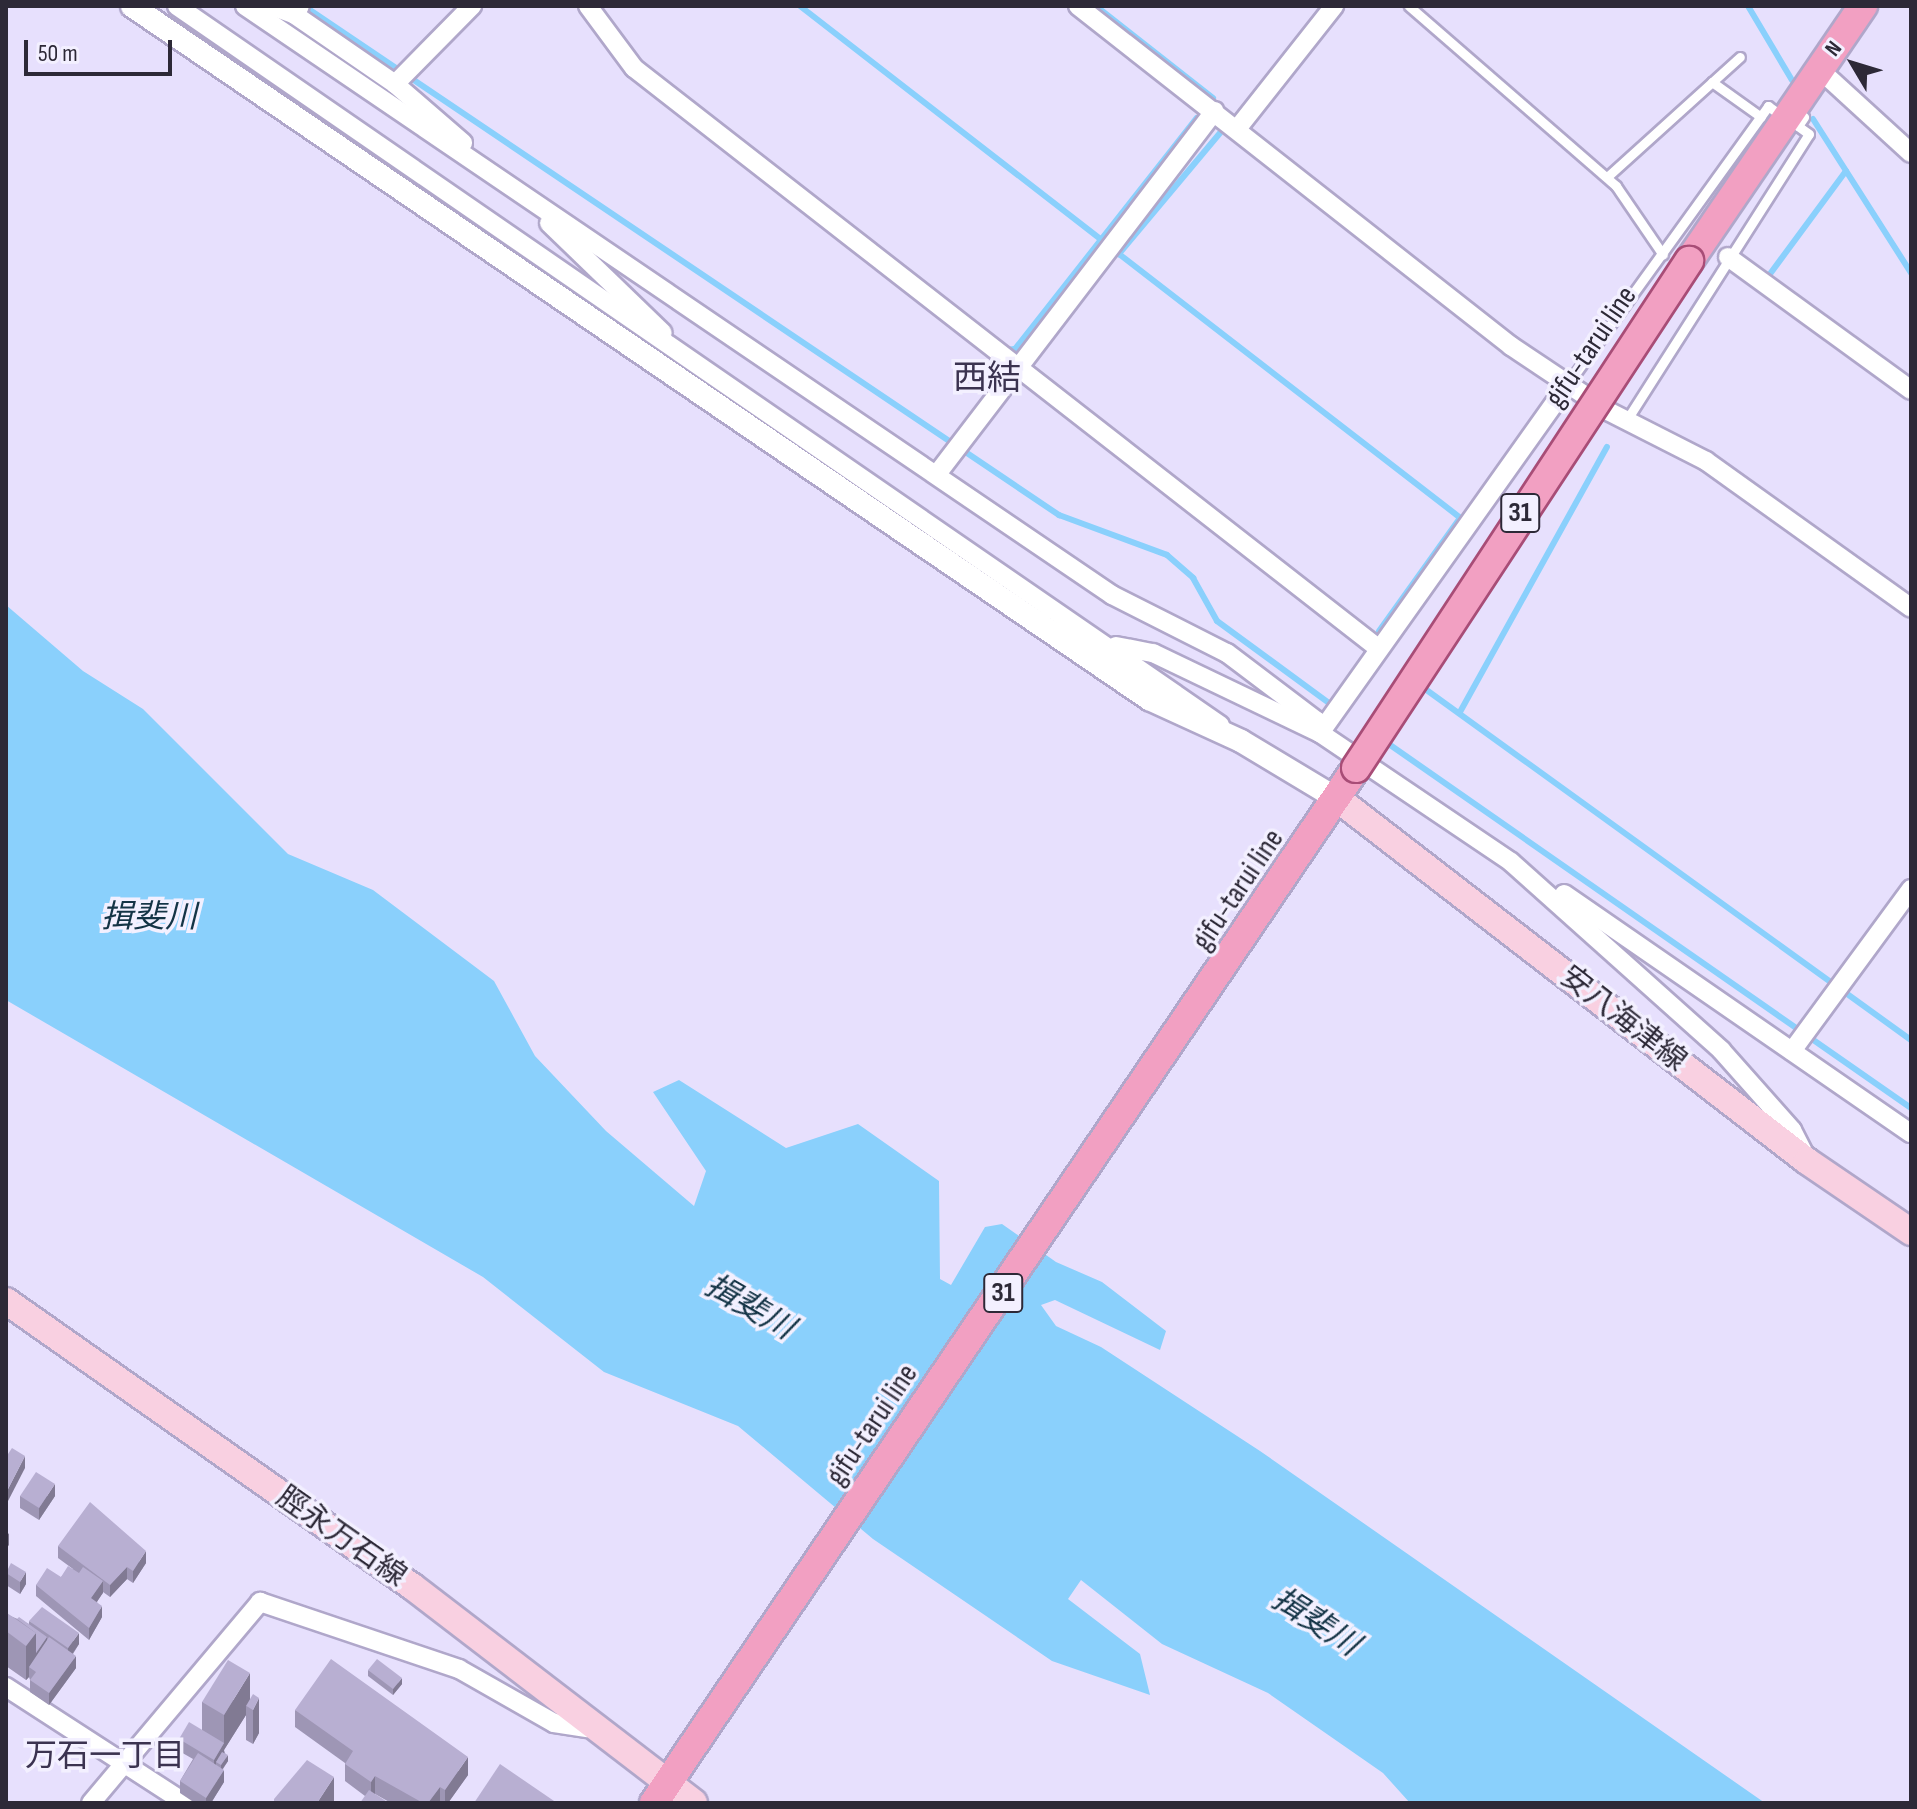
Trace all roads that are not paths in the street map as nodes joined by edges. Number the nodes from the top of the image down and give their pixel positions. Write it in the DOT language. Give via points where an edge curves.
graph roads {
  1 [pos="132,6"];
  2 [pos="177,6"];
  3 [pos="245,6"];
  4 [pos="272,6"];
  5 [pos="472,6"];
  6 [pos="588,6"];
  7 [pos="1078,6"];
  8 [pos="1334,6"];
  9 [pos="1409,6"];
  10 [pos="1863,6"];
  11 [pos="292,9"];
  12 [pos="1740,57"];
  13 [pos="1825,74"];
  14 [pos="1712,82"];
  15 [pos="395,84"];
  16 [pos="1215,111"];
  17 [pos="1773,118"];
  18 [pos="1237,129"];
  19 [pos="1911,153"];
  20 [pos="1607,177"];
  21 [pos="504,181"];
  22 [pos="1728,257"];
  23 [pos="1676,258"];
  24 [pos="681,353"];
  25 [pos="1014,366"];
  26 [pos="1567,385"];
  27 [pos="1911,390"];
  28 [pos="1626,421"];
  29 [pos="937,474"];
  30 [pos="1911,608"];
  31 [pos="1110,645"];
  32 [pos="1378,648"];
  33 [pos="1320,733"];
  34 [pos="1241,741"];
  35 [pos="1333,810"];
  36 [pos="1511,862"];
  37 [pos="1911,889"];
  38 [pos="1792,1051"];
  39 [pos="1911,1133"];
  40 [pos="1807,1161"];
  41 [pos="1911,1232"];
  42 [pos="6,1301"];
  43 [pos="6,1687"];
  44 [pos="587,1728"];
  45 [pos="123,1764"];
  46 [pos="667,1785"];
  47 [pos="91,1803"];
  48 [pos="185,1803"];
  49 [pos="694,1803"];
  1 -- 34 [label="street" via="1149,699"];
  2 -- 24 [label="street"];
  3 -- 21 [label="street"];
  4 -- 11 [label="street"];
  5 -- 15 [label="street"];
  6 -- 25 [label="street" via="634,68"];
  7 -- 16 [label="street"];
  8 -- 18 [label="street"];
  9 -- 20 [label="lane"];
  10 -- 13 [label="main road, gifu-tarui line / 31"];
  11 -- 15 [label="street"];
  12 -- 14 [label="lane"];
  13 -- 17 [label="main road, gifu-tarui line / 31"];
  13 -- 19 [label="street"];
  13 -- 22 [label="lane" via="1798,126 1809,134"];
  14 -- 17 [label="lane"];
  14 -- 20 [label="lane"];
  15 -- 21 [label="street"];
  16 -- 18 [label="street"];
  16 -- 25 [label="street"];
  17 -- 23 [label="main road, gifu-tarui line / 31"];
  18 -- 26 [label="street"];
  20 -- 23 [label="lane"];
  21 -- 24 [label="street"];
  21 -- 29 [label="street"];
  22 -- 27 [label="street"];
  22 -- 28 [label="lane"];
  23 -- 26 [label="lane"];
  23 -- 35 [label="main road, gifu-tarui line / 31, bridge"];
  24 -- 31 [label="street"];
  25 -- 29 [label="street"];
  25 -- 32 [label="street"];
  26 -- 28 [label="street"];
  26 -- 32 [label="street"];
  28 -- 30 [label="street" via="1706,461"];
  29 -- 33 [label="street" via="1112,595 1227,653 1317,721"];
  31 -- 33 [label="street" via="1153,653"];
  31 -- 34 [label="street"];
  32 -- 33 [label="street"];
  33 -- 36 [label="street"];
  34 -- 35 [label="street"];
  35 -- 40 [label="main road, 安八海津線"];
  35 -- 46 [label="main road, gifu-tarui line / 31"];
  36 -- 38 [label="street"];
  36 -- 40 [label="street" via="1721,1050 1792,1130"];
  37 -- 38 [label="street"];
  38 -- 39 [label="street"];
  40 -- 41 [label="main road, 安八海津線"];
  42 -- 44 [label="main road, 脛永万石線" via="413,1587"];
  43 -- 45 [label="street"];
  44 -- 45 [label="street" via="554,1723 459,1669 260,1602"];
  44 -- 46 [label="main road, 脛永万石線"];
  45 -- 47 [label="street"];
  45 -- 48 [label="street"];
  46 -- 49 [label="main road, 脛永万石線"];
}
